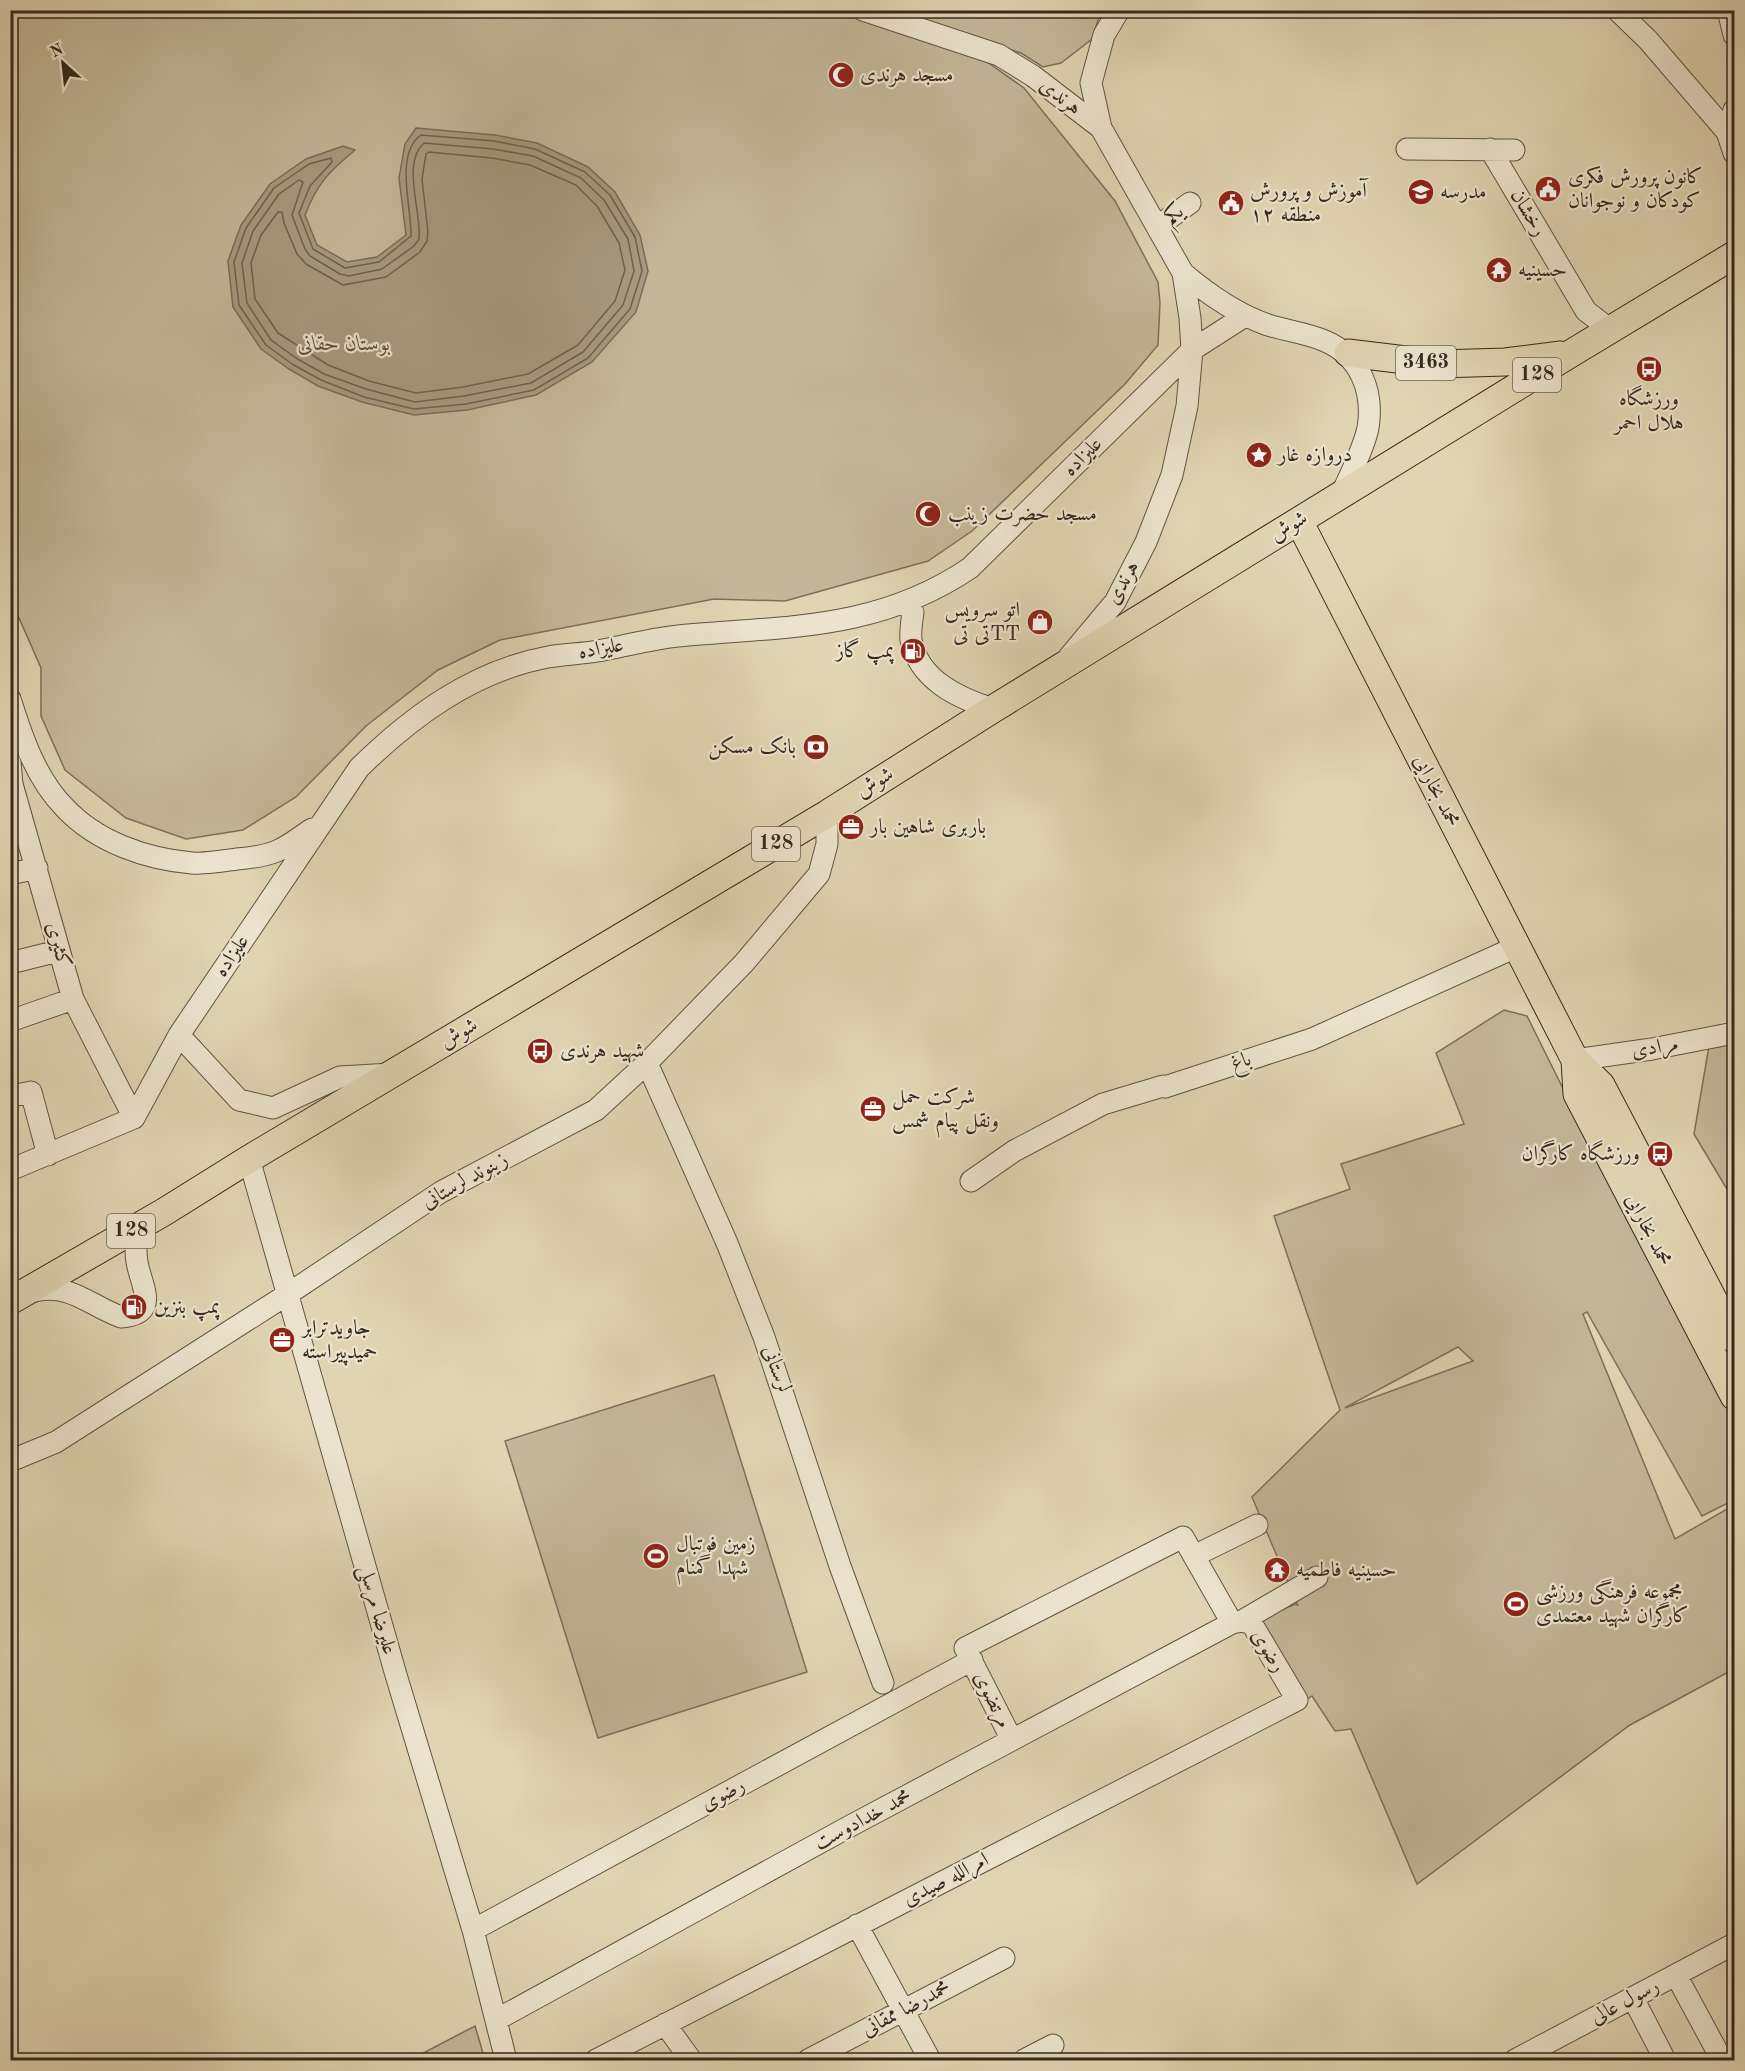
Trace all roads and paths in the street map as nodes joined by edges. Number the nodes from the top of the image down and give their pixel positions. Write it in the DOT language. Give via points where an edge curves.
graph roads {
  1 [pos="863,10"];
  2 [pos="1119,10"];
  3 [pos="1617,10"];
  4 [pos="1728,10"];
  5 [pos="1734,34"];
  6 [pos="1734,110"];
  7 [pos="1101,128"];
  8 [pos="1727,132"];
  9 [pos="1407,149"];
  10 [pos="1490,150"];
  11 [pos="1514,150"];
  12 [pos="1734,153"];
  13 [pos="1190,203"];
  14 [pos="1157,227"];
  15 [pos="1734,255"];
  16 [pos="1183,273"];
  17 [pos="1245,316"];
  18 [pos="1612,331"];
  19 [pos="1192,350"];
  20 [pos="1347,353"];
  21 [pos="1570,354"];
  22 [pos="1341,496"];
  23 [pos="1299,521"];
  24 [pos="913,612"];
  25 [pos="1059,669"];
  26 [pos="10,699"];
  27 [pos="993,709"];
  28 [pos="10,762"];
  29 [pos="11,784"];
  30 [pos="827,814"];
  31 [pos="320,824"];
  32 [pos="37,868"];
  33 [pos="10,874"];
  34 [pos="1516,947"];
  35 [pos="58,951"];
  36 [pos="10,963"];
  37 [pos="73,999"];
  38 [pos="10,1021"];
  39 [pos="1734,1034"];
  40 [pos="179,1035"];
  41 [pos="1575,1059"];
  42 [pos="647,1063"];
  43 [pos="392,1074"];
  44 [pos="10,1091"];
  45 [pos="134,1118"];
  46 [pos="48,1155"];
  47 [pos="249,1159"];
  48 [pos="10,1170"];
  49 [pos="971,1181"];
  50 [pos="138,1227"];
  51 [pos="288,1294"];
  52 [pos="16,1298"];
  53 [pos="1734,1339"];
  54 [pos="1734,1396"];
  55 [pos="10,1461"];
  56 [pos="1257,1526"];
  57 [pos="1194,1556"];
  58 [pos="1317,1577"];
  59 [pos="1237,1622"];
  60 [pos="972,1660"];
  61 [pos="883,1683"];
  62 [pos="1297,1700"];
  63 [pos="1011,1740"];
  64 [pos="857,1925"];
  65 [pos="473,1930"];
  66 [pos="1734,1944"];
  67 [pos="1004,1958"];
  68 [pos="1676,1975"];
  69 [pos="1633,1998"];
  70 [pos="904,2010"];
  71 [pos="496,2020"];
  72 [pos="665,2024"];
  73 [pos="1053,2045"];
  74 [pos="506,2061"];
  75 [pos="596,2061"];
  76 [pos="691,2061"];
  77 [pos="808,2061"];
  78 [pos="930,2061"];
  79 [pos="1024,2061"];
  80 [pos="1515,2061"];
  81 [pos="1663,2061"];
  82 [pos="1722,2061"];
  1 -- 7 [label="street, هرندی / 3463" via="999,55"];
  2 -- 7 [label="street" via="1104,35 1091,83"];
  3 -- 8 [label="street"];
  4 -- 5 [label="street"];
  6 -- 8 [label="street"];
  7 -- 14 [label="street, هرندی / 3463"];
  8 -- 12 [label="street"];
  9 -- 10 [label="street"];
  10 -- 11 [label="street"];
  10 -- 18 [label="street, رخشان" via="1586,311"];
  13 -- 14 [label="street, یکم"];
  14 -- 16 [label="street, هرندی / 3463"];
  15 -- 18 [label="main road, شوش / 128"];
  16 -- 17 [label="street, هرندی / 3463" via="1212,297"];
  16 -- 19 [label="street, هرندی / 3463"];
  17 -- 19 [label="street, علیزاده"];
  17 -- 20 [label="street, هرندی / 3463" via="1325,341"];
  18 -- 21 [label="main road, شوش / 128"];
  19 -- 25 [label="street, هرندی / 3463" via="1187,406 1172,475 1146,542 1115,602"];
  19 -- 31 [label="street, علیزاده" via="987,552 953,579 920,596 854,618 655,640 548,657 481,679 439,702 391,737 359,768"];
  20 -- 21 [label="main road, 3463" via="1439,364"];
  20 -- 22 [label="street, 3463" via="1367,387 1368,428"];
  21 -- 22 [label="main road, شوش / 128"];
  22 -- 23 [label="main road, شوش / 128"];
  23 -- 25 [label="main road, شوش / 128"];
  23 -- 34 [label="main road, محمد بخارایی"];
  24 -- 27 [label="street" via="911,638 924,670 939,684 969,701"];
  25 -- 27 [label="main road, شوش / 128"];
  26 -- 31 [label="street" via="36,766 64,808 113,843 165,859 194,863 226,861 278,851"];
  27 -- 30 [label="main road, شوش / 128"];
  28 -- 29 [label="street, کثیری"];
  29 -- 32 [label="street, کثیری"];
  30 -- 42 [label="street, زینوند لرستانی" via="827,844 819,874 744,963"];
  30 -- 43 [label="main road, شوش / 128"];
  31 -- 40 [label="street, علیزاده"];
  32 -- 33 [label="street"];
  32 -- 35 [label="street, کثیری"];
  34 -- 41 [label="main road, محمد بخارایی"];
  34 -- 49 [label="street, باغ" via="1312,1039 1103,1104 1014,1151"];
  35 -- 36 [label="street"];
  35 -- 37 [label="street, کثیری"];
  37 -- 38 [label="street"];
  37 -- 45 [label="street, کثیری"];
  39 -- 41 [label="street, مرادی"];
  40 -- 43 [label="street" via="239,1100 273,1108 340,1077"];
  40 -- 45 [label="street, علیزاده"];
  41 -- 53 [label="main road, محمد بخارایی" via="1601,1085"];
  41 -- 54 [label="main road, محمد بخارایی" via="1577,1094"];
  42 -- 51 [label="street, زینوند لرستانی" via="596,1110 441,1192"];
  42 -- 61 [label="street, لرستانی" via="764,1337"];
  43 -- 47 [label="main road, شوش / 128"];
  44 -- 46 [label="street" via="12,1096 31,1092"];
  45 -- 46 [label="street"];
  46 -- 48 [label="street"];
  47 -- 50 [label="main road, شوش / 128"];
  47 -- 51 [label="street, علیرضا مرسلی"];
  50 -- 52 [label="main road, شوش / 128"];
  50 -- 52 [label="street" via="136,1261 146,1302 143,1309 131,1316 121,1317 61,1288 41,1289"];
  51 -- 55 [label="street, زینوند لرستانی" via="56,1442"];
  51 -- 65 [label="street, علیرضا مرسلی"];
  56 -- 57 [label="street"];
  57 -- 59 [label="street, رضوی"];
  57 -- 60 [label="street, رضوی" via="1183,1537 965,1648"];
  58 -- 59 [label="street, محمد خدادوست"];
  59 -- 62 [label="street, رضوی" via="1252,1624"];
  59 -- 63 [label="street, محمد خدادوست"];
  60 -- 63 [label="street, مرتضوی"];
  60 -- 65 [label="street, رضوی"];
  62 -- 64 [label="street, امرالله صیدی"];
  63 -- 71 [label="street, محمد خدادوست"];
  64 -- 70 [label="street"];
  64 -- 72 [label="street, امرالله صیدی"];
  65 -- 71 [label="street, علیرضا مرسلی"];
  66 -- 68 [label="street, رسول عالی"];
  67 -- 70 [label="street, محمدرضا ممقانی"];
  68 -- 69 [label="street, رسول عالی"];
  68 -- 82 [label="street"];
  69 -- 80 [label="street, رسول عالی"];
  69 -- 81 [label="street"];
  70 -- 77 [label="street, محمدرضا ممقانی"];
  70 -- 78 [label="street"];
  71 -- 74 [label="street, علیرضا مرسلی"];
  72 -- 75 [label="street, امرالله صیدی"];
  72 -- 76 [label="street"];
  73 -- 79 [label="street"];
}
